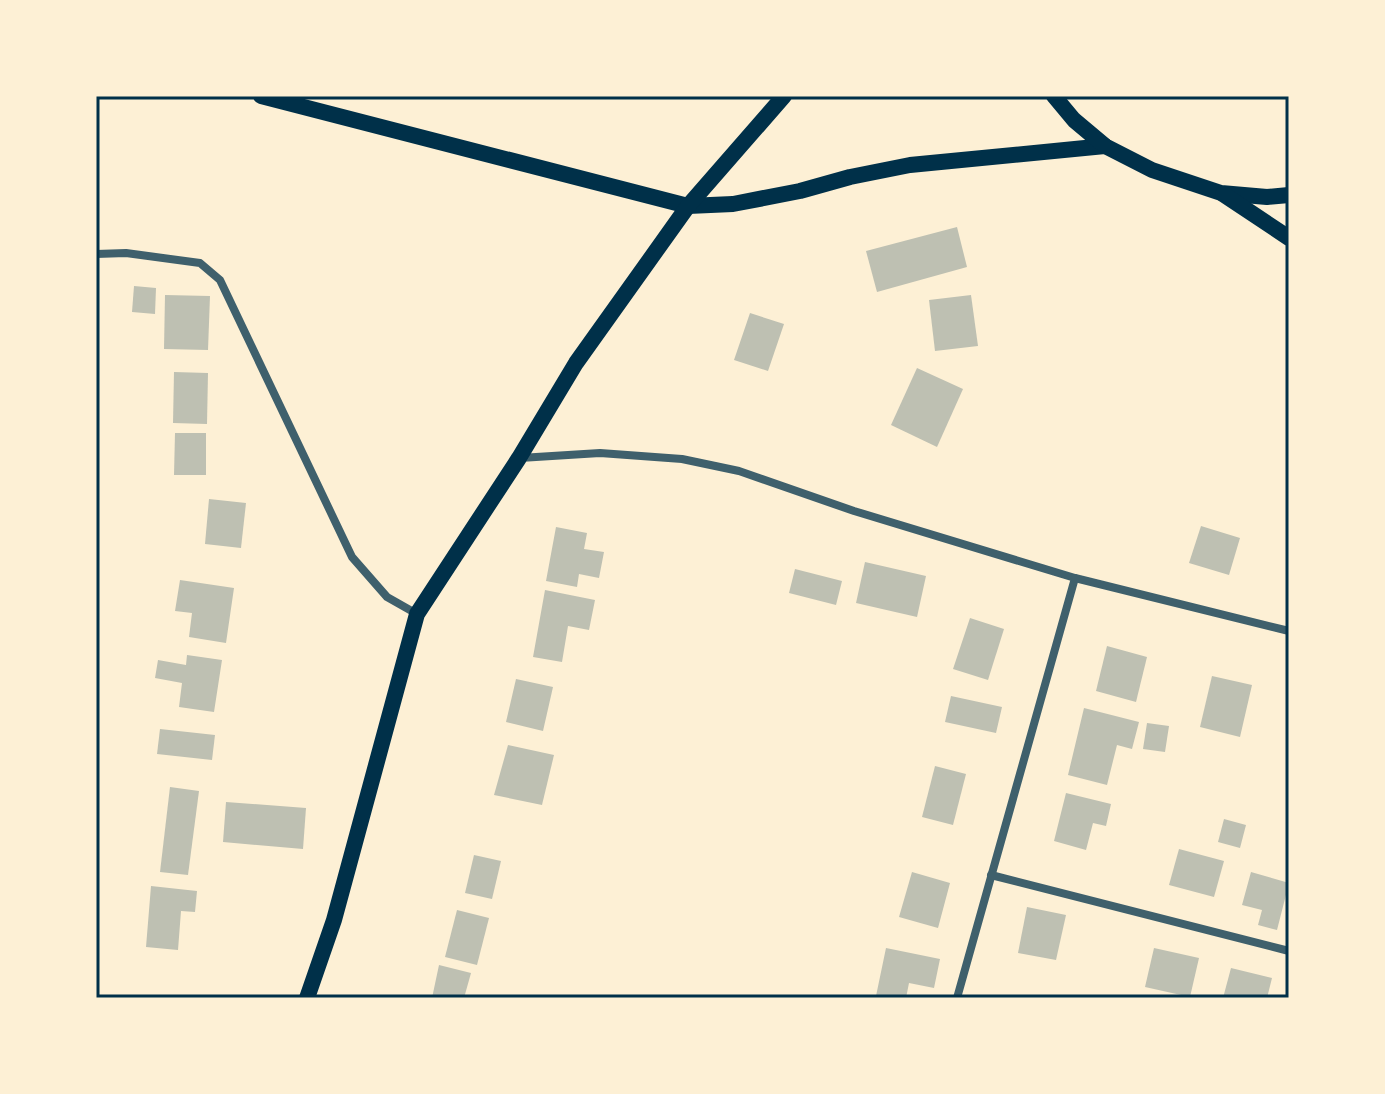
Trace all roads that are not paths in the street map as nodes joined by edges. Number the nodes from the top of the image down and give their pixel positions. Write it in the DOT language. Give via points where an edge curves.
graph roads {
  1 [pos="261,96"];
  2 [pos="784,96"];
  3 [pos="1054,96"];
  4 [pos="1105,146"];
  5 [pos="1221,193"];
  6 [pos="1289,195"];
  7 [pos="688,206"];
  8 [pos="1289,238"];
  9 [pos="96,254"];
  10 [pos="519,458"];
  11 [pos="1075,578"];
  12 [pos="417,614"];
  13 [pos="1289,631"];
  14 [pos="991,875"];
  15 [pos="1289,951"];
  16 [pos="307,998"];
  17 [pos="957,998"];
  1 -- 7 [label="main road"];
  2 -- 7 [label="main road"];
  3 -- 4 [label="main road"];
  4 -- 5 [label="main road" via="1152,170"];
  4 -- 7 [label="main road" via="910,165 733,204"];
  5 -- 6 [label="main road"];
  5 -- 8 [label="main road"];
  7 -- 10 [label="main road" via="576,363"];
  9 -- 12 [label="street" via="200,263 220,280 352,557 387,597"];
  10 -- 11 [label="street" via="600,453 725,468"];
  10 -- 12 [label="main road"];
  11 -- 13 [label="street"];
  11 -- 14 [label="street"];
  12 -- 16 [label="main road" via="334,920"];
  14 -- 15 [label="street"];
  14 -- 17 [label="street"];
}
